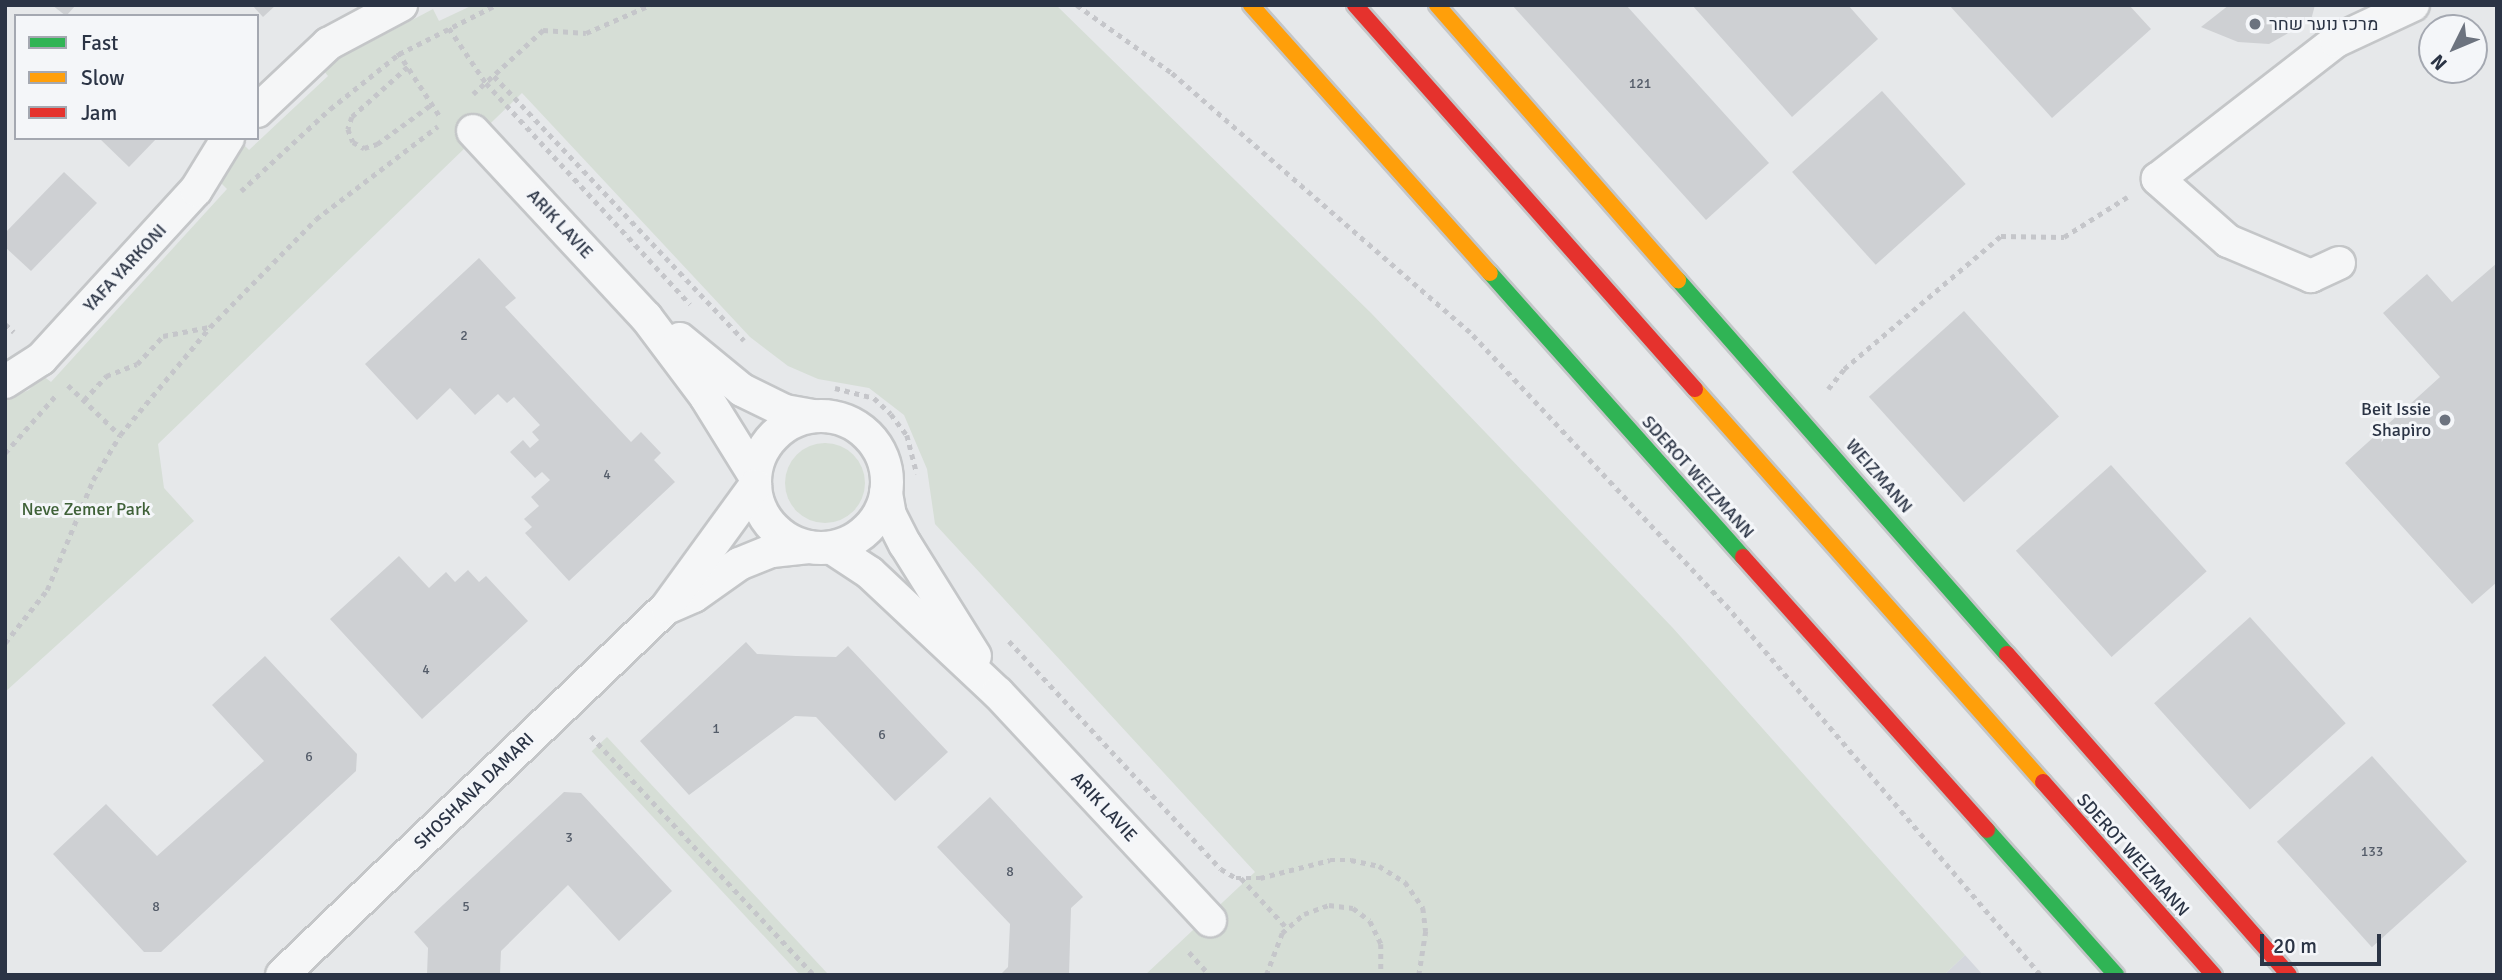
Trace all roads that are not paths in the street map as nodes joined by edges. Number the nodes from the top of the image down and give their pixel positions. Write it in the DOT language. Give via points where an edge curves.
graph roads {
  1 [pos="401,5"];
  2 [pos="1251,5"];
  3 [pos="1355,5"];
  4 [pos="1437,5"];
  5 [pos="2413,5"];
  6 [pos="259,109"];
  7 [pos="473,131"];
  8 [pos="227,140"];
  9 [pos="2339,263"];
  10 [pos="646,317"];
  11 [pos="5,382"];
  12 [pos="812,416"];
  13 [pos="755,481"];
  14 [pos="886,493"];
  15 [pos="821,547"];
  16 [pos="667,607"];
  17 [pos="998,693"];
  18 [pos="1210,920"];
  19 [pos="282,975"];
  20 [pos="2116,975"];
  21 [pos="2214,975"];
  22 [pos="2289,975"];
  1 -- 6 [label="street" via="328,44"];
  2 -- 20 [label="main road, SDEROT WEIZMANN"];
  3 -- 21 [label="main road, SDEROT WEIZMANN"];
  4 -- 22 [label="main road, WEIZMANN"];
  5 -- 9 [label="street" via="2336,41 2158,179 2228,242 2311,276"];
  7 -- 10 [label="street, ARIK LAVIE"];
  8 -- 11 [label="street, YAFA YARKONI" via="196,190 41,359"];
  10 -- 12 [label="street, ARIK LAVIE" via="675,334 742,390 785,411"];
  10 -- 13 [label="street, ARIK LAVIE" via="706,397"];
  12 -- 13 [label="street" via="773,436 761,455"];
  12 -- 14 [label="street" via="832,417 868,436 886,472"];
  13 -- 15 [label="street" via="772,526 788,540"];
  13 -- 16 [label="street, SHOSHANA DAMARI"];
  14 -- 15 [label="street" via="868,529"];
  14 -- 17 [label="street, ARIK LAVIE" via="890,515 905,544"];
  15 -- 16 [label="street, SHOSHANA DAMARI" via="772,551 739,564 694,596"];
  15 -- 17 [label="street, ARIK LAVIE" via="870,573"];
  16 -- 19 [label="street, SHOSHANA DAMARI"];
  17 -- 18 [label="street, ARIK LAVIE"];
}
